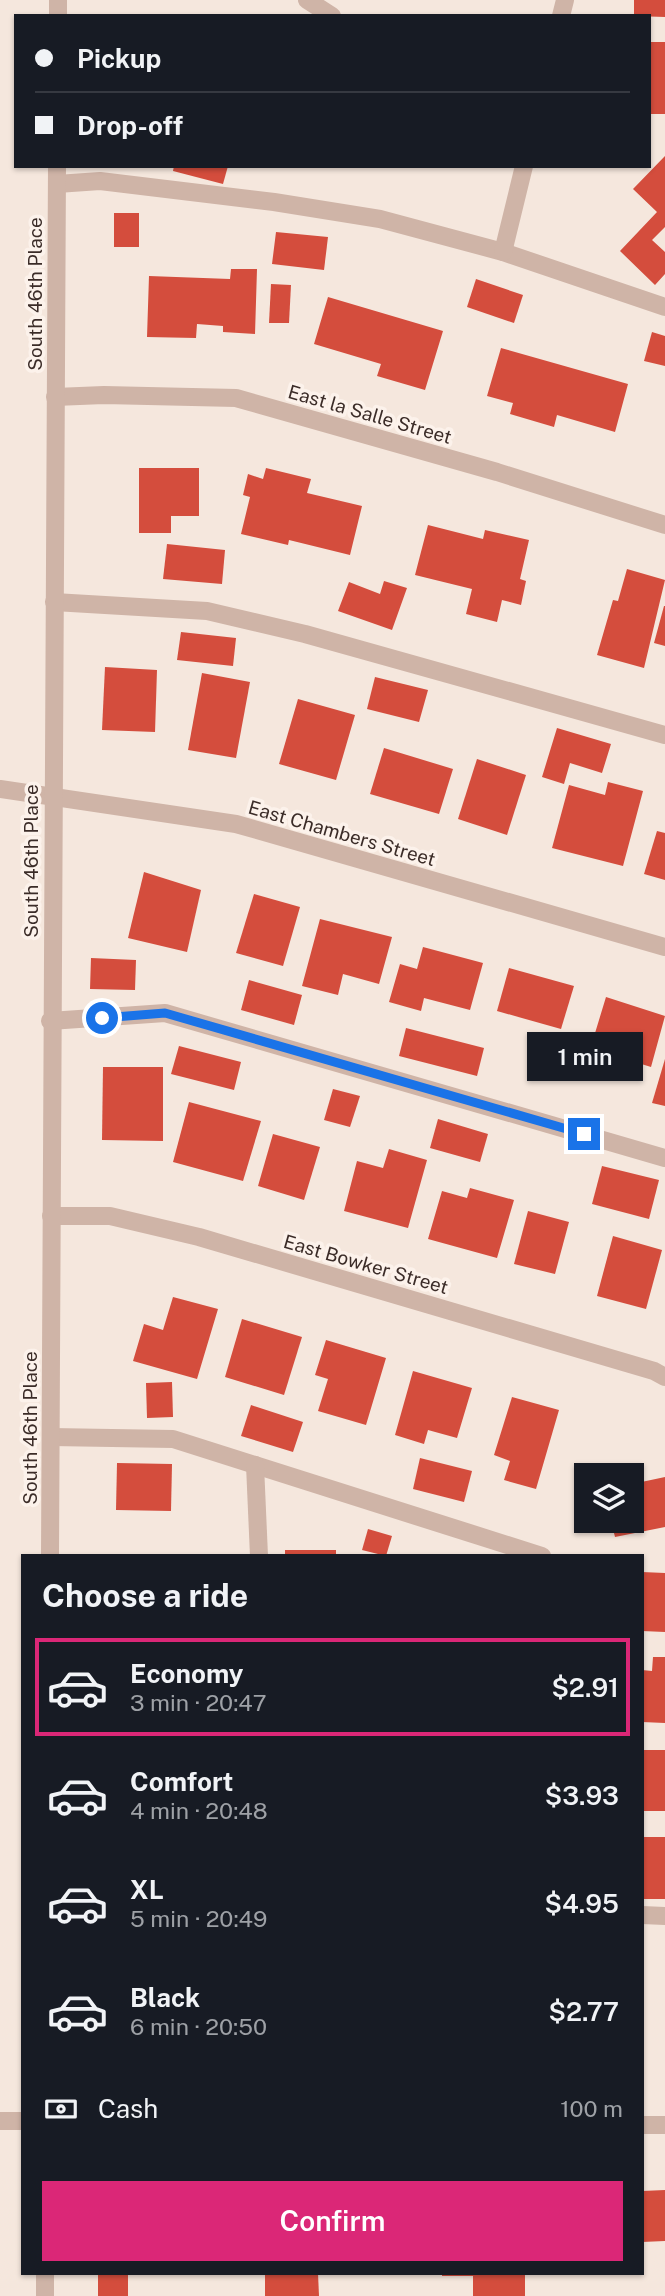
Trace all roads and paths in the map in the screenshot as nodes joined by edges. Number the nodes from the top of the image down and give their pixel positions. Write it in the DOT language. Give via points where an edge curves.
graph roads {
  1 [pos="307,0"];
  2 [pos="329,14"];
  3 [pos="524,168"];
  4 [pos="57,175"];
  5 [pos="503,252"];
  6 [pos="665,307"];
  7 [pos="55,397"];
  8 [pos="665,524"];
  9 [pos="54,603"];
  10 [pos="665,735"];
  11 [pos="0,789"];
  12 [pos="52,797"];
  13 [pos="665,947"];
  14 [pos="50,1021"];
  15 [pos="665,1158"];
  16 [pos="51,1216"];
  17 [pos="665,1377"];
  18 [pos="51,1437"];
  19 [pos="255,1465"];
  20 [pos="50,1554"];
  21 [pos="260,1554"];
  22 [pos="536,1554"];
  23 [pos="644,1915"];
  24 [pos="665,1916"];
  25 [pos="0,2121"];
  26 [pos="21,2121"];
  27 [pos="644,2125"];
  28 [pos="665,2125"];
  29 [pos="45,2275"];
  30 [pos="45,2296"];
  1 -- 2 [label="street"];
  3 -- 5 [label="street"];
  4 -- 5 [label="street" via="380,219"];
  4 -- 7 [label="street, South 46th Place"];
  5 -- 6 [label="street"];
  7 -- 8 [label="street, East la Salle Street" via="236,398"];
  7 -- 9 [label="street, South 46th Place"];
  9 -- 10 [label="street" via="206,611 305,634"];
  9 -- 12 [label="street, South 46th Place"];
  11 -- 12 [label="street, East Chambers Street"];
  12 -- 13 [label="street, East Chambers Street" via="236,824"];
  12 -- 14 [label="street, South 46th Place"];
  14 -- 15 [label="street" via="165,1013"];
  14 -- 16 [label="street, South 46th Place"];
  16 -- 17 [label="street, East Bowker Street" via="110,1216 199,1237"];
  16 -- 18 [label="street, South 46th Place"];
  18 -- 19 [label="street" via="173,1439"];
  18 -- 20 [label="street, South 46th Place"];
  19 -- 21 [label="street"];
  19 -- 22 [label="street"];
  23 -- 24 [label="street"];
  25 -- 26 [label="street"];
  27 -- 28 [label="street"];
  29 -- 30 [label="street"];
}
